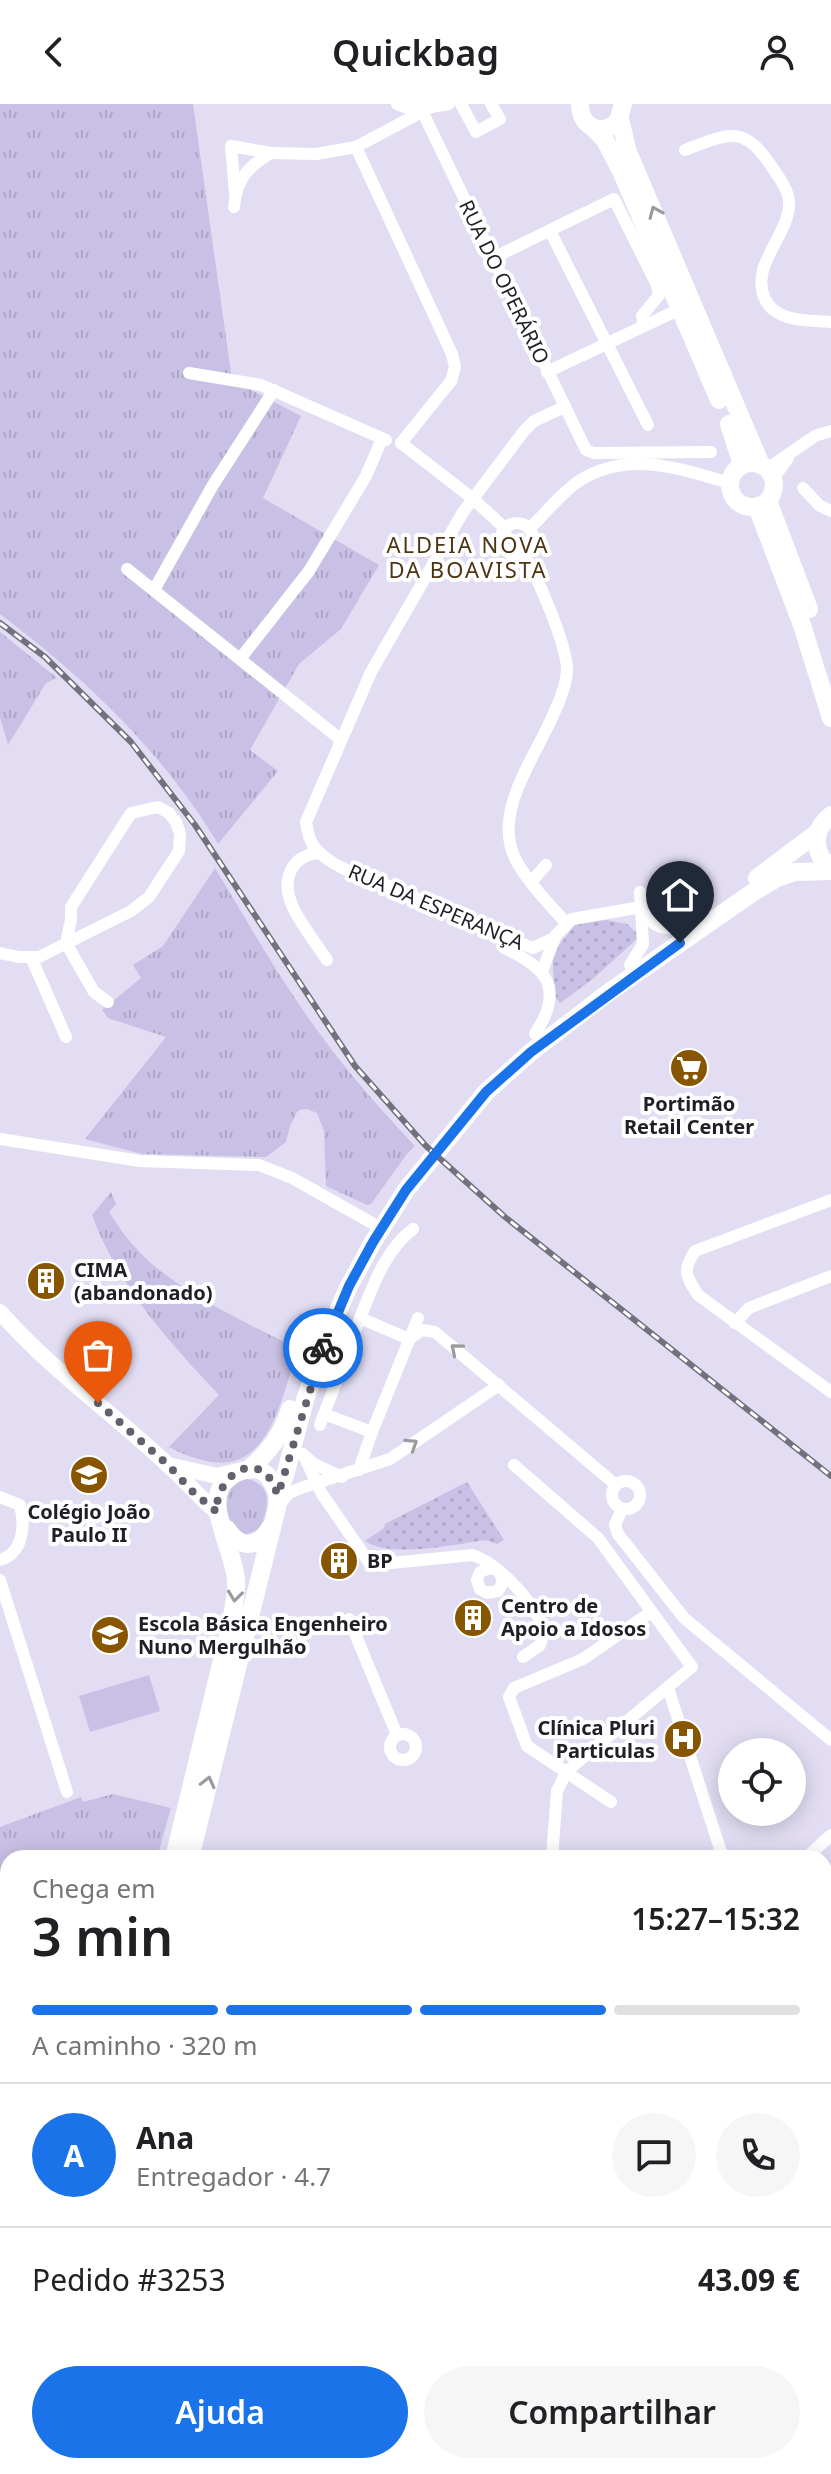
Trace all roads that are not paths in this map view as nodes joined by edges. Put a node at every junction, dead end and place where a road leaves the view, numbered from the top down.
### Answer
1 (397, 104) edge
2 (449, 104) edge
3 (461, 104) edge
4 (491, 104) edge
5 (580, 104) edge
6 (422, 107) edge
7 (623, 109) edge
8 (593, 128) junction
9 (356, 147) junction
10 (685, 150) dead end
11 (271, 153) junction
12 (235, 193) junction
13 (234, 207) dead end
14 (550, 231) junction
15 (493, 258) junction
16 (680, 309) junction
17 (831, 322) edge
18 (644, 326) junction
19 (607, 344) junction
20 (547, 372) junction
21 (189, 373) dead end
22 (274, 390) junction
23 (564, 407) junction
24 (648, 425) dead end
25 (831, 431) edge
26 (382, 439) junction
27 (401, 443) junction
28 (711, 452) dead end
29 (761, 469) junction
30 (729, 483) junction
31 (803, 488) dead end
32 (472, 498) junction
33 (763, 504) junction
34 (831, 511) edge
35 (506, 529) junction
36 (529, 529) junction
37 (524, 554) junction
38 (127, 569) dead end
39 (154, 590) junction
40 (240, 659) junction
41 (831, 676) edge
42 (831, 718) edge
43 (340, 739) junction
44 (827, 817) edge
45 (306, 822) junction
46 (318, 853) junction
47 (293, 865) junction
48 (546, 865) dead end
49 (831, 870) edge
50 (531, 882) junction
51 (640, 892) dead end
52 (641, 907) junction
53 (567, 924) junction
54 (686, 926) junction
55 (554, 938) junction
56 (66, 943) junction
57 (504, 948) dead end
58 (0, 953) edge
59 (31, 957) junction
60 (327, 960) dead end
61 (630, 965) junction
62 (542, 971) junction
63 (108, 1002) dead end
64 (535, 1034) junction
65 (66, 1037) dead end
66 (0, 1139) edge
67 (442, 1140) junction
68 (424, 1160) junction
69 (831, 1200) edge
70 (372, 1223) junction
71 (413, 1229) dead end
72 (831, 1276) edge
73 (0, 1312) edge
74 (360, 1318) junction
75 (418, 1318) dead end
76 (735, 1323) junction
77 (409, 1339) junction
78 (499, 1385) junction
79 (831, 1392) edge
80 (372, 1432) junction
81 (295, 1433) junction
82 (303, 1454) junction
83 (168, 1465) junction
84 (514, 1465) dead end
85 (248, 1470) junction
86 (359, 1470) junction
87 (286, 1472) junction
88 (342, 1477) junction
89 (314, 1478) junction
90 (616, 1485) junction
91 (0, 1497) edge
92 (277, 1501) junction
93 (622, 1509) junction
94 (218, 1516) junction
95 (270, 1528) junction
96 (0, 1560) edge
97 (0, 1580) edge
98 (651, 1612) junction
99 (349, 1619) dead end
100 (523, 1657) dead end
101 (668, 1688) junction
102 (397, 1735) dead end
103 (831, 1740) edge
104 (567, 1771) junction
105 (67, 1792) dead end
106 (611, 1802) dead end
107 (831, 1835) edge
108 (176, 1850) edge
109 (192, 1850) edge
110 (553, 1850) edge
111 (720, 1850) edge
112 (815, 1850) edge

1 - 6 street
2 - 6 street
3 - 4 street
5 - 8 main road
6 - 9 street
6 - 15 street, RUA DO OPERÁRIO
7 - 8 main road
29 -> 7 main road
8 - 16 main road
9 - 11 street
9 - 27 street
10 - 17 street
11 - 12 street
11 - 12 street
12 - 13 street
14 - 15 street
14 - 18 street
14 - 19 street
15 - 20 street, RUA DO OPERÁRIO
16 - 18 street
16 - 29 main road
18 - 19 street
19 - 20 street
19 - 24 street
20 - 23 street, RUA DO OPERÁRIO
21 - 22 street
22 - 26 street
22 - 39 street
23 - 28 street, RUA DO OPERÁRIO
23 - 32 street
25 - 29 street
26 - 27 street
26 - 40 street
27 - 32 street
29 - 30 main road
29 - 33 main road
30 - 33 main road
30 - 36 street
31 - 34 street
32 - 35 street
32 - 43 street
33 - 41 main road
33 - 42 main road
35 - 36 street
35 - 37 street
36 - 37 street
37 - 50 street
38 - 39 street
39 - 40 street
40 - 43 street
43 - 45 street
44 - 49 main road
44 - 54 main road
45 - 46 street
45 - 47 street
46 - 47 street
46 - 55 street, RUA DA ESPERANÇA
47 - 60 street
48 - 50 street
49 - 67 main road
50 - 53 street
51 - 52 street
52 - 53 street
52 - 54 street
52 - 61 street
53 - 55 street
54 - 61 main road
55 - 62 street
56 - 56 street
56 - 59 street
56 - 63 street
57 - 62 street
58 - 59 street
59 - 65 street
61 - 64 main road
62 - 64 street
64 - 67 main road
66 - 70 street
67 - 68 main road
68 - 70 main road
68 - 81 main road
69 - 76 street
70 - 85 main road
71 - 74 street
72 - 76 street
73 - 83 street
74 - 77 street
74 - 80 street
75 - 77 street
76 - 79 street
78 -> 77 street
77 - 80 street
86 -> 78 street
78 - 90 street
80 - 86 street
81 - 82 street
81 - 87 main road
82 - 88 street
82 - 89 street
83 - 85 street
83 - 94 street
84 - 98 street
85 - 87 street
85 - 92 main road
85 - 94 main road
86 - 88 street
87 - 89 street
87 - 92 main road
88 - 89 street
89 - 92 street
89 - 100 street
90 - 93 street
90 - 93 street
91 - 96 street
92 - 95 main road
93 - 103 street
94 - 95 main road
94 -> 108 main road
109 -> 95 main road
97 - 105 street
98 - 101 street
98 - 104 street
99 - 102 street
101 - 104 street
101 - 111 street
104 - 106 street
104 - 110 street
107 - 112 street

